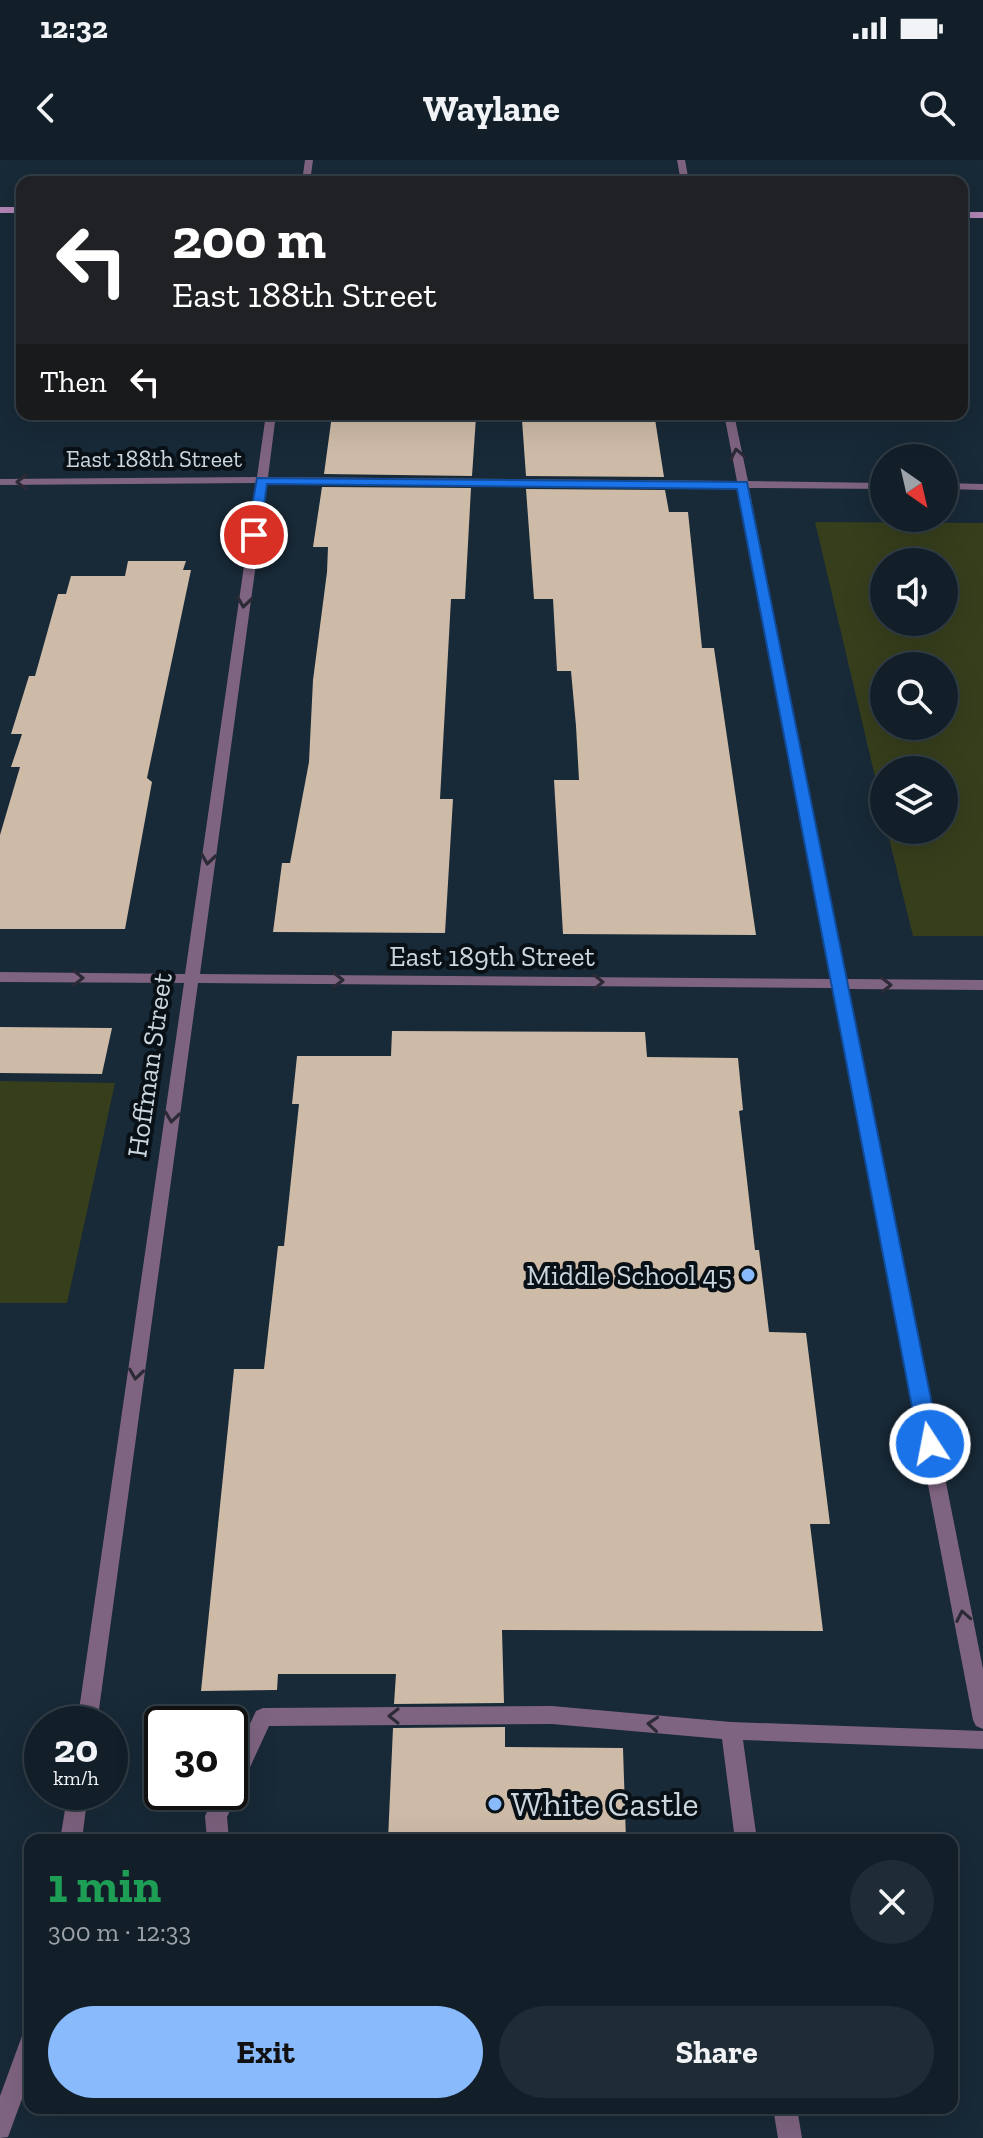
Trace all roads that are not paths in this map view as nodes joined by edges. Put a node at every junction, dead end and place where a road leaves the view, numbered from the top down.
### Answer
1 (270, 420) edge
2 (730, 420) edge
3 (262, 480) junction
4 (0, 482) edge
5 (743, 485) junction
6 (870, 486) edge
7 (958, 486) edge
8 (983, 487) edge
9 (0, 977) edge
10 (191, 979) junction
11 (840, 984) junction
12 (983, 985) edge
13 (90, 1706) edge
14 (983, 1720) edge
15 (731, 1731) junction
16 (983, 1740) edge
17 (248, 1749) edge
18 (75, 1810) edge
19 (219, 1810) edge
20 (72, 1834) edge
21 (218, 1834) edge
22 (745, 1834) edge
23 (24, 2061) edge
24 (786, 2114) edge
25 (0, 2129) edge
26 (790, 2138) edge

1 - 3 street, Hoffman Street
5 -> 2 street
3 -> 4 street, East 188th Street
3 - 5 street, East 188th Street
3 -> 10 street, Hoffman Street
5 - 6 street, East 188th Street
5 - 11 street
7 - 8 street
9 -> 10 street, East 189th Street
10 -> 11 street, East 189th Street
10 -> 13 street, Hoffman Street
11 -> 12 street, East 189th Street
14 -> 11 street
15 - 16 street
15 -> 17 street
15 - 22 street
18 - 20 street
19 - 21 street
23 - 25 street
24 - 26 street

